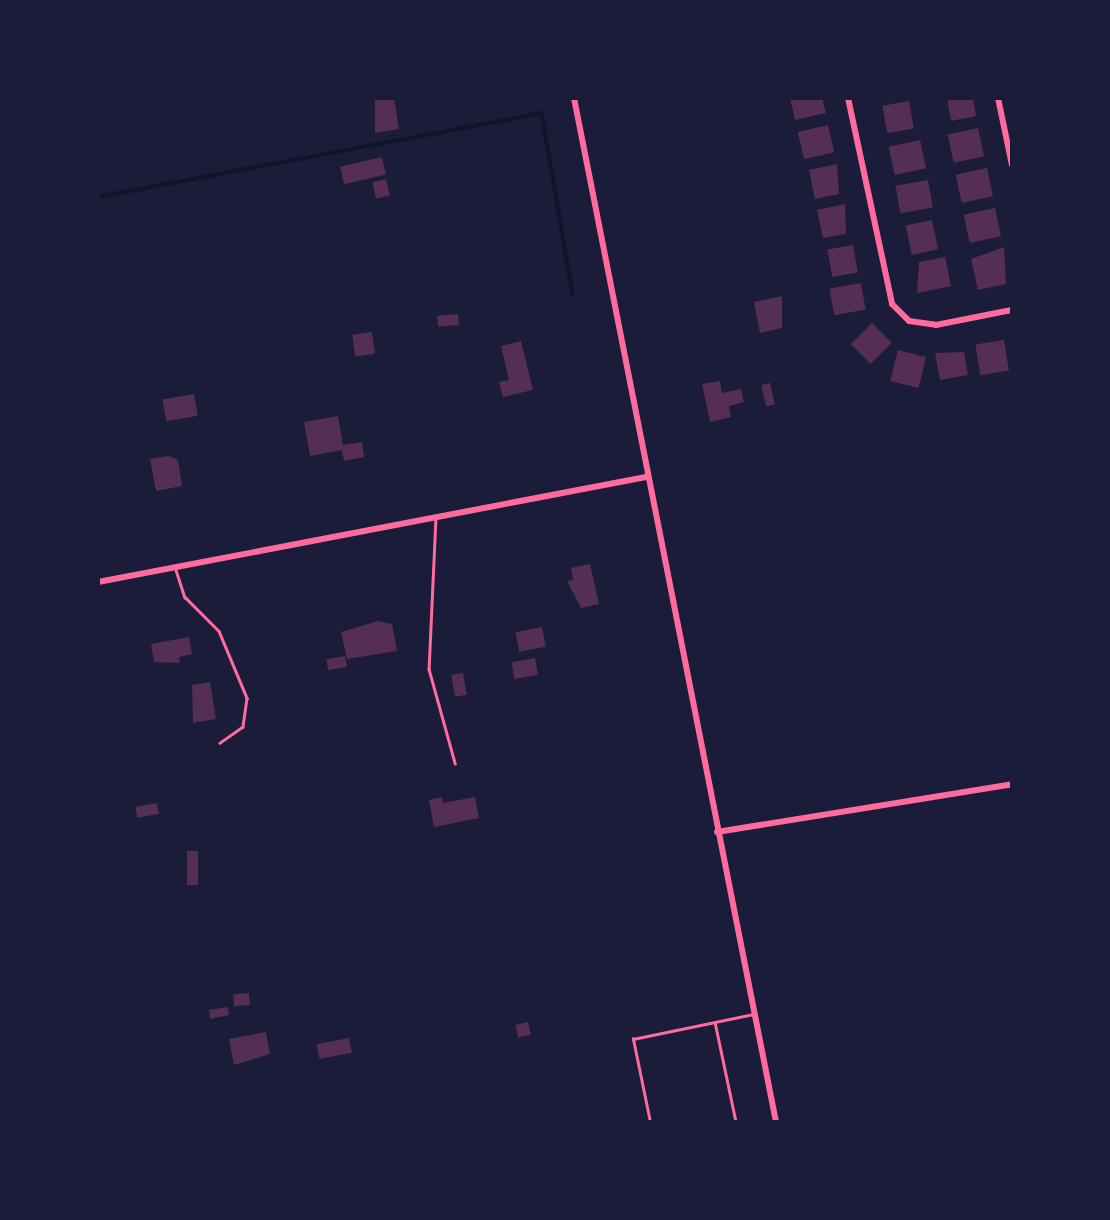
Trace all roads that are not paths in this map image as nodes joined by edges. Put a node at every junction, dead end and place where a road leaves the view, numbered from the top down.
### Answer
1 (573, 98) edge
2 (848, 98) edge
3 (998, 98) edge
4 (1012, 165) edge
5 (1012, 310) edge
6 (646, 477) junction
7 (436, 517) junction
8 (175, 567) junction
9 (98, 582) edge
10 (220, 743) dead end
11 (455, 763) dead end
12 (1012, 784) edge
13 (717, 832) junction
14 (754, 1014) junction
15 (715, 1023) junction
16 (650, 1122) edge
17 (736, 1122) edge
18 (776, 1122) edge

1 - 6 street
2 - 5 street
3 - 4 street
6 - 7 street
6 - 13 street
7 - 8 street
7 - 11 lane
8 - 9 street
8 - 10 lane
12 - 13 street
13 - 14 street
14 - 15 lane
14 - 18 street
15 - 16 lane
15 - 17 lane

